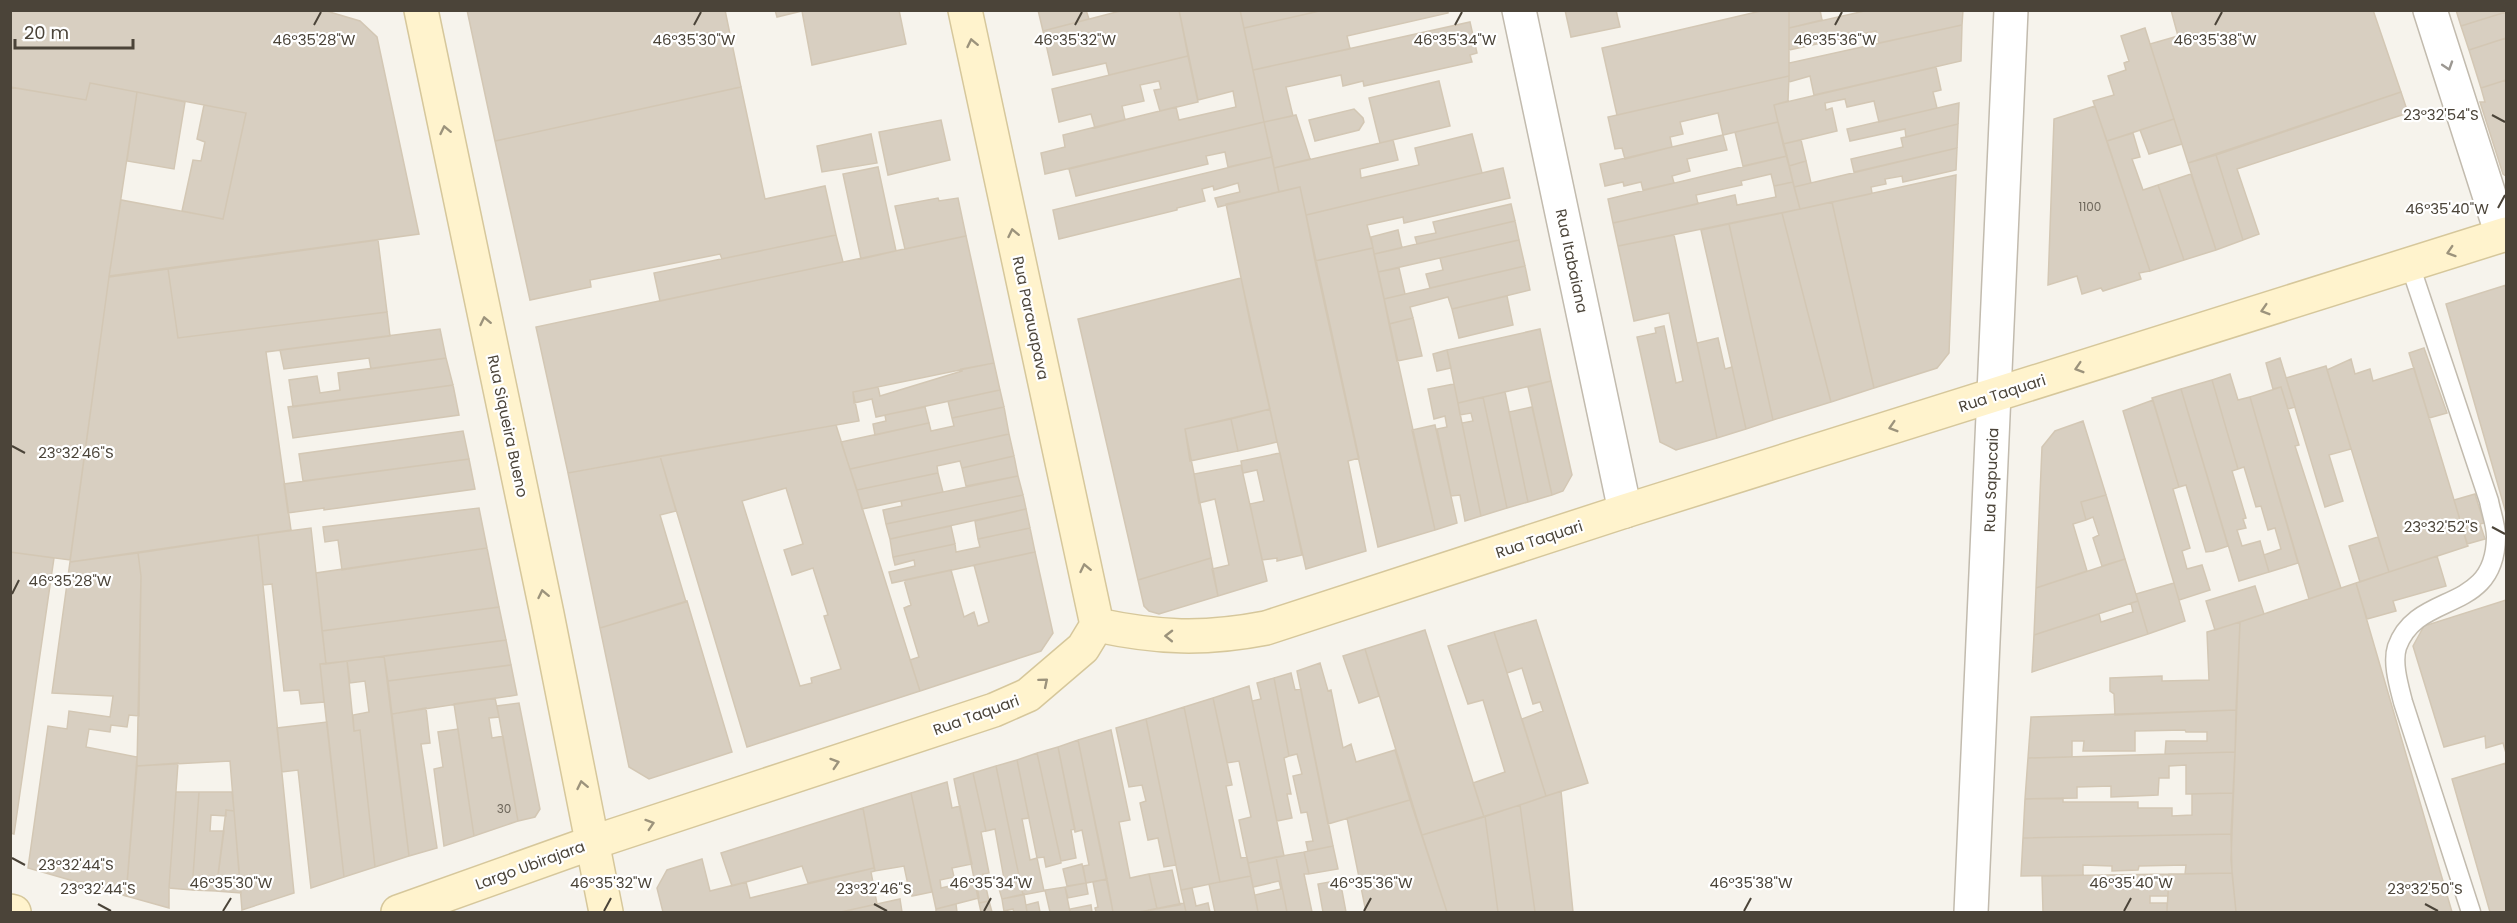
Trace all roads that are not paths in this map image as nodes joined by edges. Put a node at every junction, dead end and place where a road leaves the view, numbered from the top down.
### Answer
1 (421, 10) edge
2 (966, 10) edge
3 (1519, 10) edge
4 (2010, 10) edge
5 (2430, 10) edge
6 (2504, 235) edge
7 (2410, 265) junction
8 (1995, 395) junction
9 (1625, 511) junction
10 (1097, 625) junction
11 (594, 842) junction
12 (398, 912) edge
13 (606, 912) edge
14 (1971, 912) edge
15 (2471, 912) edge

11 -> 1 main road, Rua Siqueira Bueno
10 -> 2 main road, Rua Parauapava
3 - 9 street, Rua Itabaiana
4 - 8 street, Rua Sapucaia
5 -> 6 street
6 -> 7 main road, Rua Taquari
7 -> 8 main road, Rua Taquari
7 - 15 lane
8 -> 9 main road, Rua Taquari
8 - 14 street, Rua Sapucaia
9 -> 10 main road, Rua Taquari
11 -> 10 main road, Rua Taquari
11 - 12 main road, Largo Ubirajara
11 - 13 main road, Largo Ubirajara

